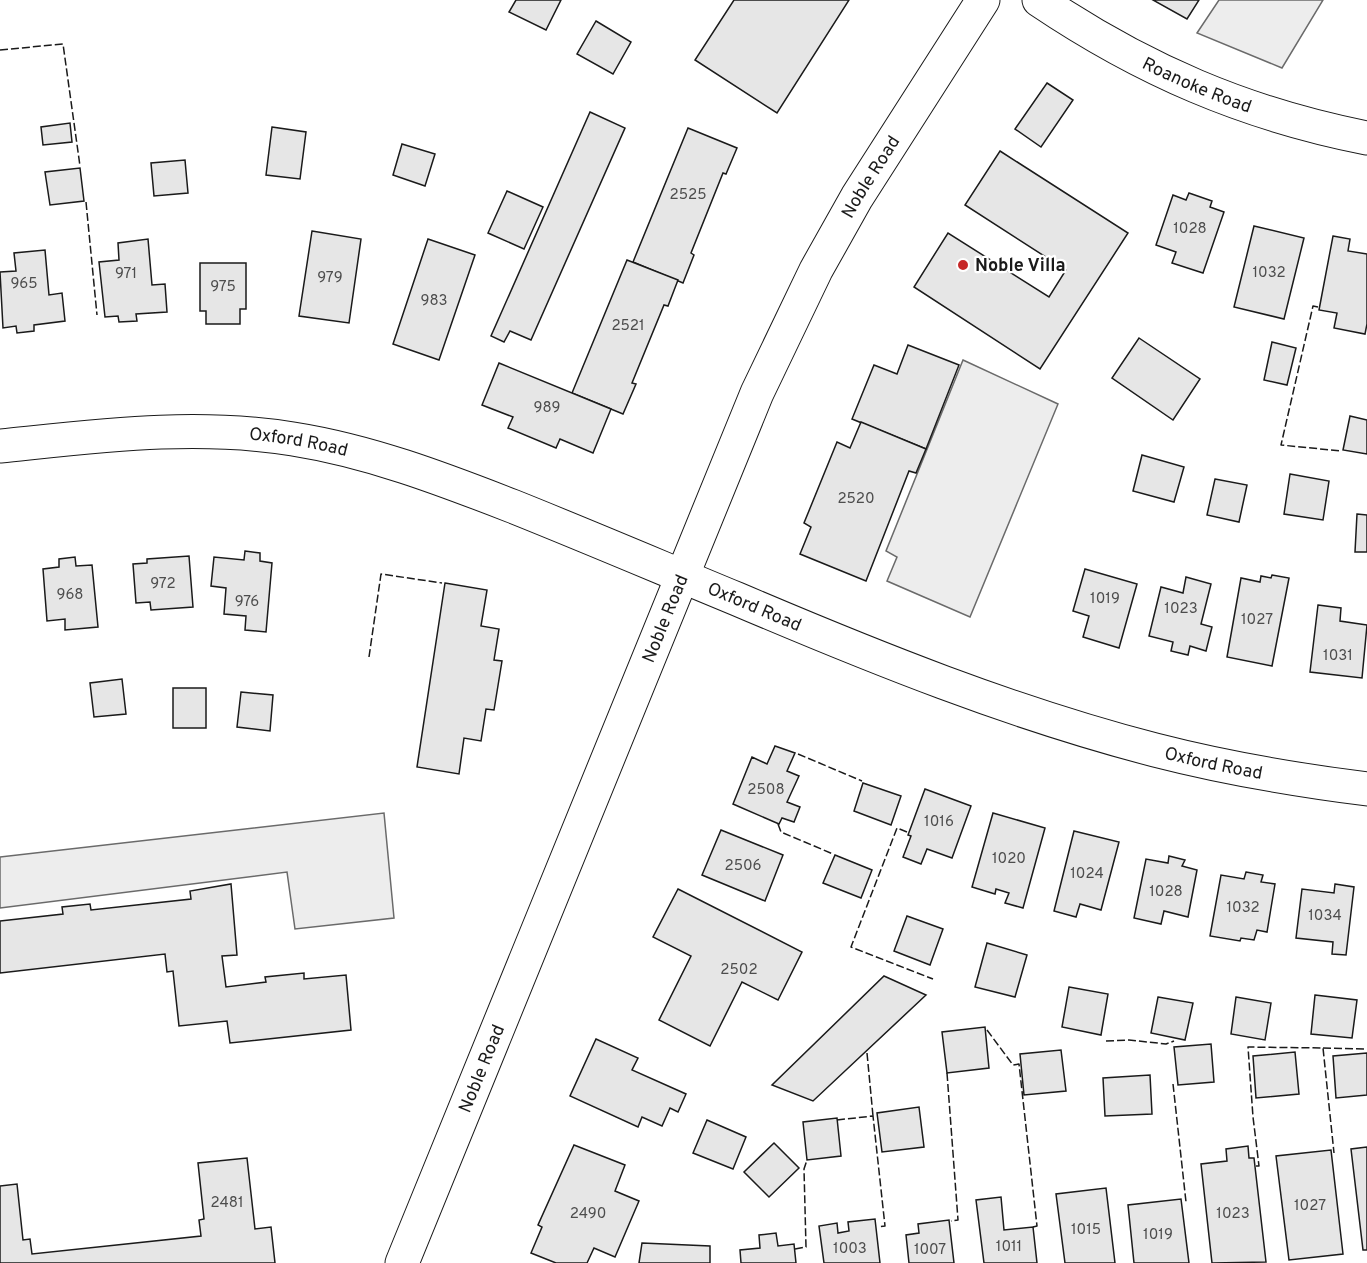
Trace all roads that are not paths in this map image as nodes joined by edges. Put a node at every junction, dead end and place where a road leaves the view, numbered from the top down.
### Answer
1 (983, 0) edge
2 (1039, 0) edge
3 (1367, 138) edge
4 (0, 446) edge
5 (682, 576) junction
6 (1367, 789) edge
7 (402, 1263) edge

1 - 5 street, Noble Road
2 - 3 street, Roanoke Road
4 - 5 street, Oxford Road
5 - 6 street, Oxford Road
5 - 7 street, Noble Road

